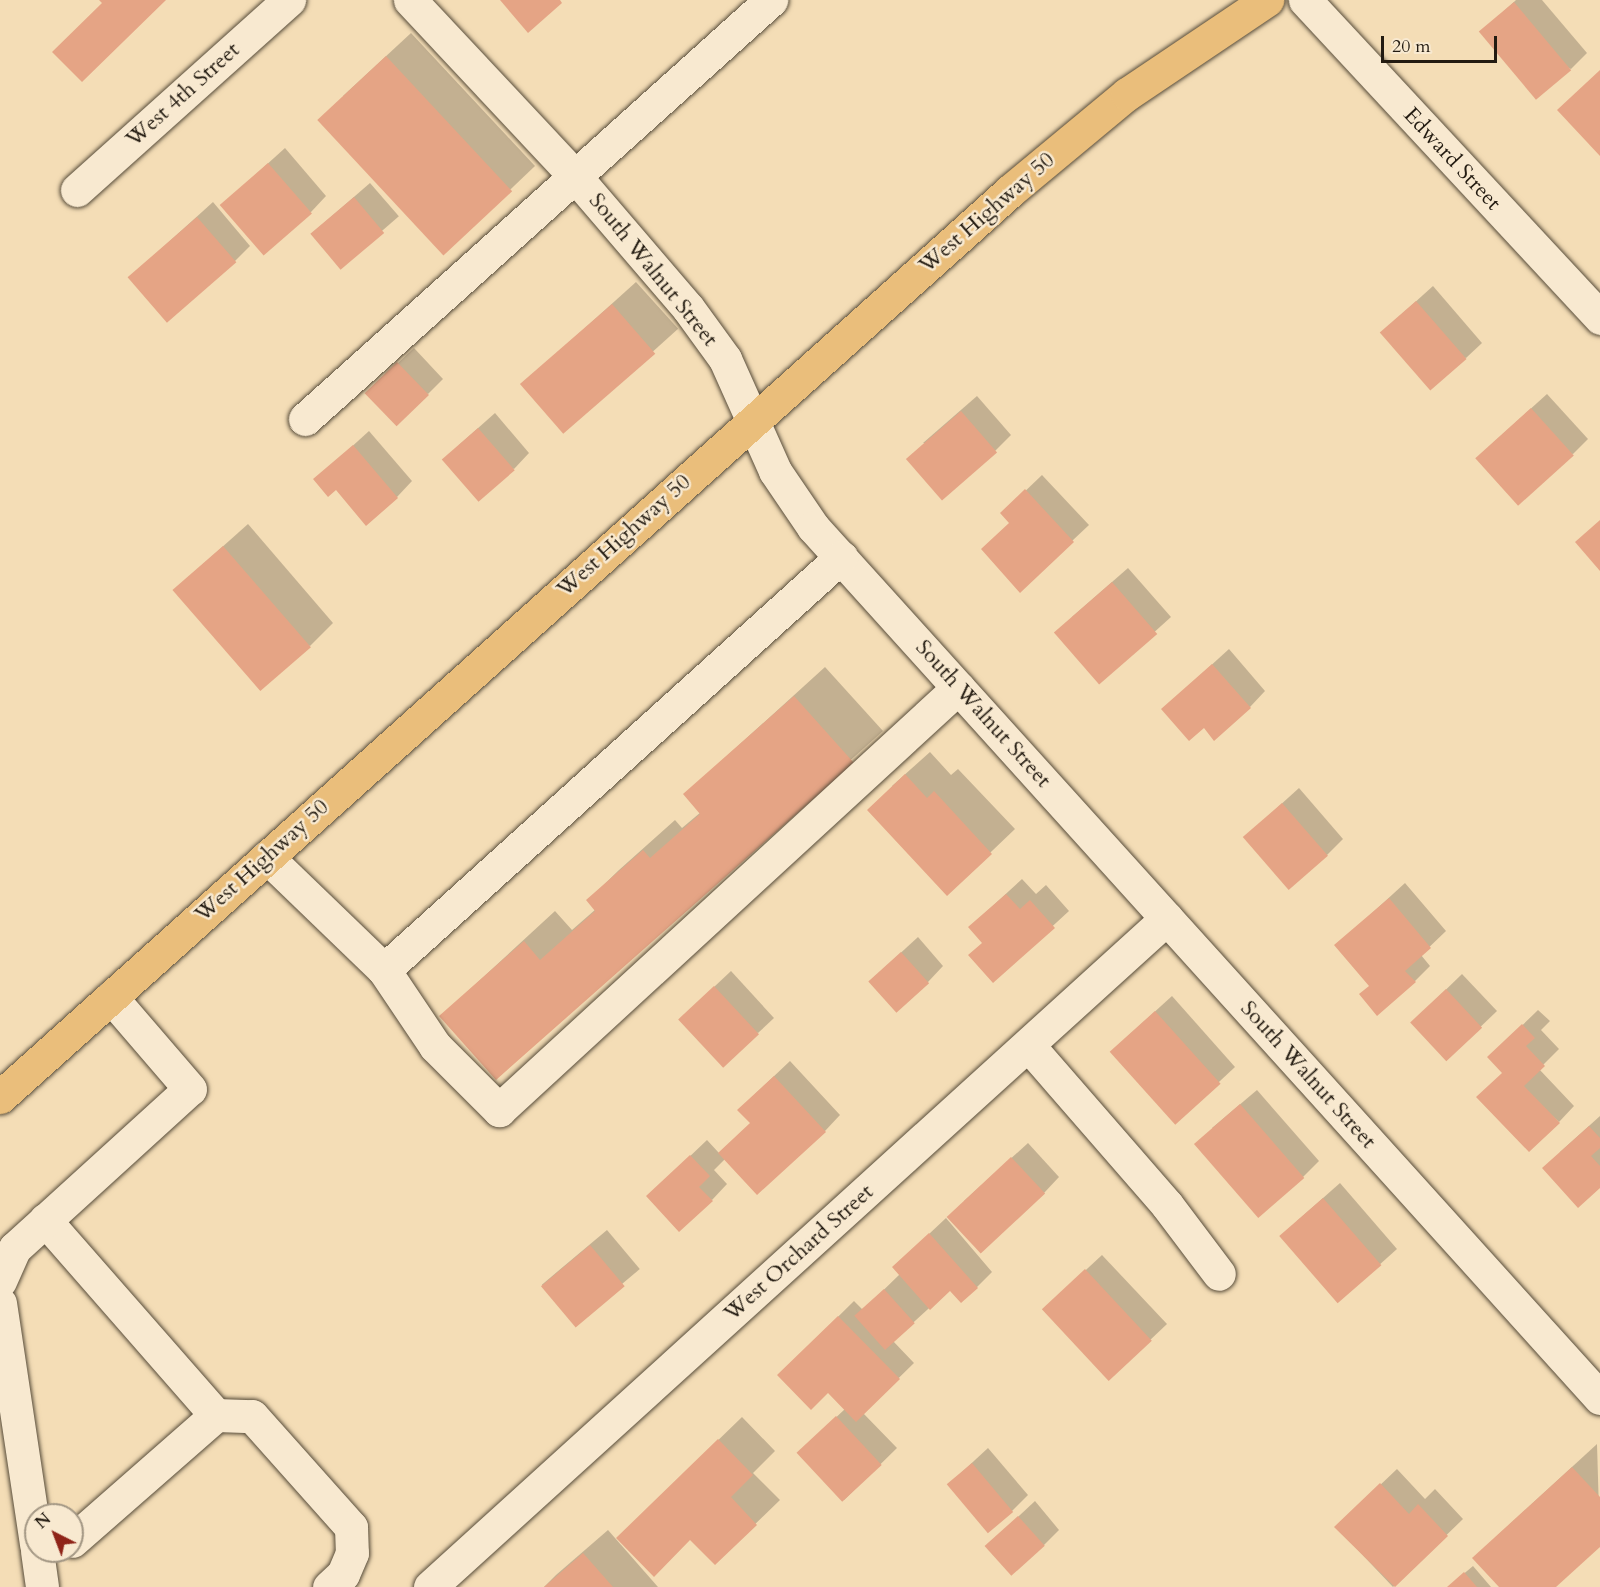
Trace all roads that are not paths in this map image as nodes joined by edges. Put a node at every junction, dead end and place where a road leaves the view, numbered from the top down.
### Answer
1 (289, 0) edge
2 (410, 0) edge
3 (771, 0) edge
4 (1305, 0) edge
5 (1261, 2) edge
6 (574, 175) junction
7 (77, 190) dead end
8 (1600, 318) edge
9 (305, 419) dead end
10 (752, 421) junction
11 (841, 557) junction
12 (958, 688) junction
13 (267, 857) junction
14 (1167, 918) junction
15 (384, 970) junction
16 (111, 997) junction
17 (1028, 1045) junction
18 (0, 1097) edge
19 (45, 1220) junction
20 (1219, 1274) dead end
21 (0, 1281) edge
22 (0, 1303) edge
23 (1600, 1398) edge
24 (216, 1415) junction
25 (32, 1503) edge
26 (84, 1530) edge
27 (329, 1587) edge
28 (430, 1587) edge

1 - 7 street, West 4th Street
2 - 6 street, South Walnut Street
3 - 6 street
4 - 8 street, Edward Street
5 - 10 main road, West Highway 50
6 - 9 street
6 - 10 street, South Walnut Street
10 - 11 street, South Walnut Street
10 - 13 main road, West Highway 50
11 - 12 street, South Walnut Street
11 - 15 street
12 - 14 street, South Walnut Street
12 - 15 street
13 - 15 street
13 - 16 main road, West Highway 50
14 - 17 street, West Orchard Street
14 - 23 street, South Walnut Street
16 - 18 main road, West Highway 50
16 - 19 street
17 - 20 street
17 - 28 street, West Orchard Street
19 - 21 street
19 - 24 street
22 - 25 street
24 - 26 street
24 - 27 street

